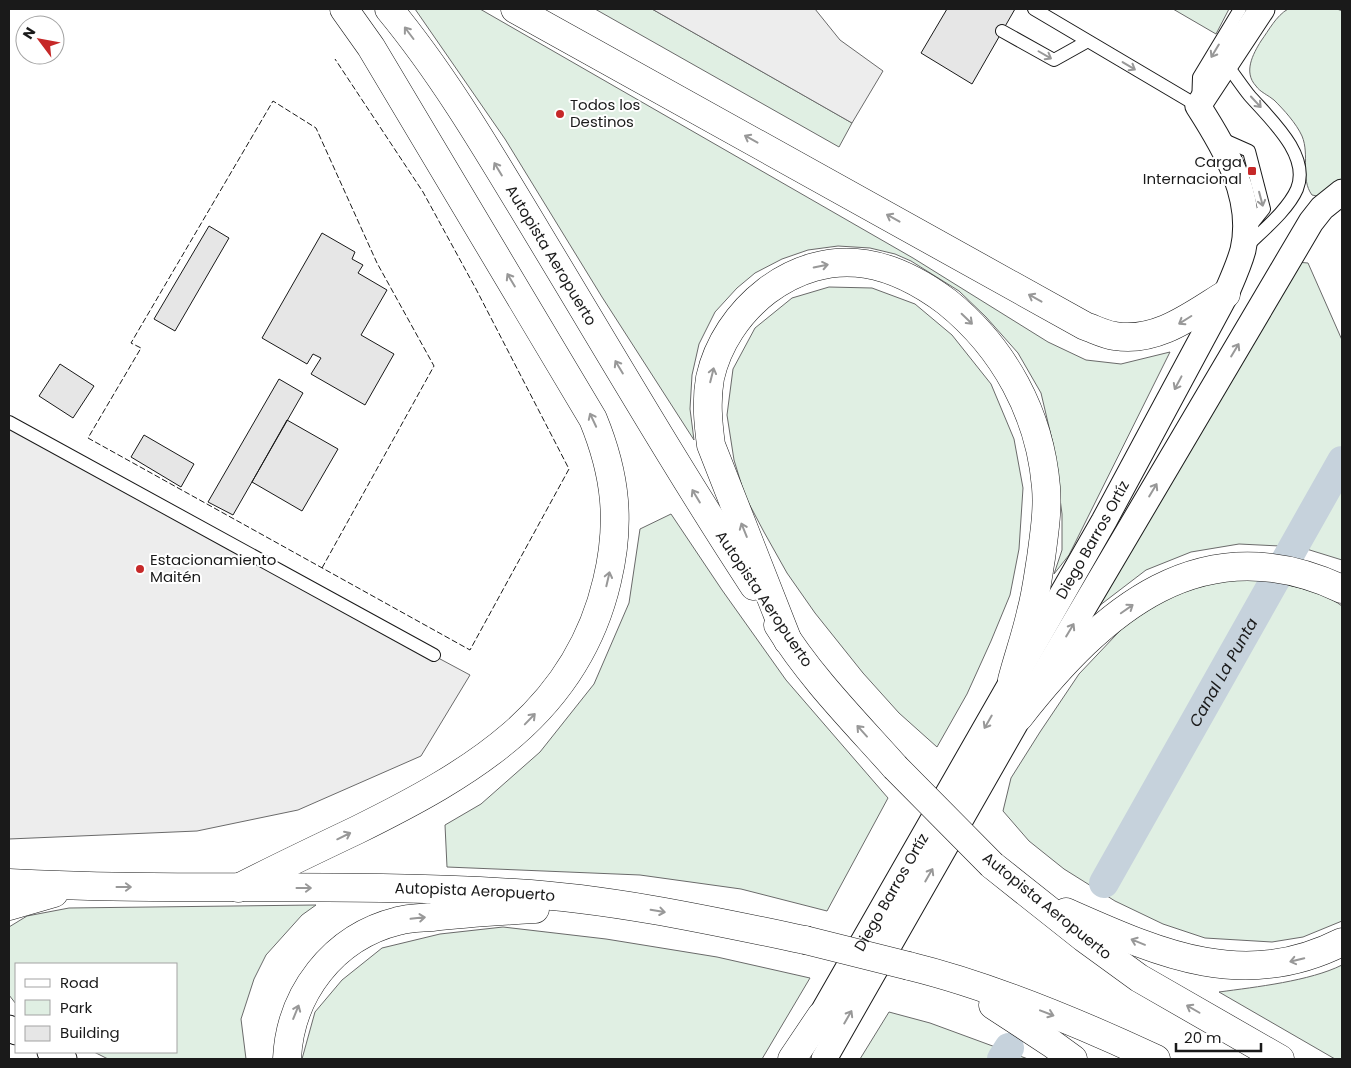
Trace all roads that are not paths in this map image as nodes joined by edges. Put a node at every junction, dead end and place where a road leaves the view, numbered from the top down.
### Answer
1 (344, 9) edge
2 (389, 9) edge
3 (515, 9) edge
4 (1034, 9) edge
5 (1240, 9) edge
6 (1262, 9) edge
7 (1002, 31) dead end
8 (1088, 41) junction
9 (1226, 64) junction
10 (1198, 106) junction
11 (1342, 192) edge
12 (1244, 241) junction
13 (1226, 294) junction
14 (9, 422) edge
15 (1342, 589) edge
16 (788, 641) junction
17 (434, 655) dead end
18 (1012, 680) junction
19 (1018, 717) junction
20 (9, 883) edge
21 (75, 887) junction
22 (238, 888) junction
23 (1030, 896) junction
24 (610, 904) junction
25 (9, 906) edge
26 (1342, 942) edge
27 (935, 972) junction
28 (821, 1016) junction
29 (52, 1053) edge
30 (64, 1059) edge
31 (286, 1059) edge
32 (792, 1059) edge
33 (796, 1059) edge
34 (824, 1059) edge
35 (1073, 1059) edge
36 (1156, 1059) edge
37 (1280, 1059) edge

22 -> 1 highway
16 -> 2 highway, Autopista Aeropuerto
13 -> 3 highway
4 - 8 lane
5 -> 10 lane
6 - 9 street
7 -> 8 lane
8 -> 10 lane
9 - 10 street
9 -> 12 lane
10 -> 12 street, Diego Barros Ortíz
19 -> 11 street, Diego Barros Ortíz
12 - 13 street, Diego Barros Ortíz
13 -> 18 street, Diego Barros Ortíz
14 - 17 lane
19 -> 15 highway
16 -> 18 highway
23 -> 16 highway, Autopista Aeropuerto, bridge
18 -> 28 street, Diego Barros Ortíz
34 -> 19 street, Diego Barros Ortíz
20 - 21 highway, Autopista Aeropuerto
21 -> 22 highway, Autopista Aeropuerto
21 - 25 highway
22 -> 24 highway, Autopista Aeropuerto
26 -> 23 highway
37 -> 23 highway, Autopista Aeropuerto
24 -> 27 highway, Autopista Aeropuerto, bridge
31 -> 24 highway
27 - 35 highway
27 -> 36 highway, Autopista Aeropuerto
28 - 32 highway
28 - 33 street, Diego Barros Ortíz
29 - 30 street

